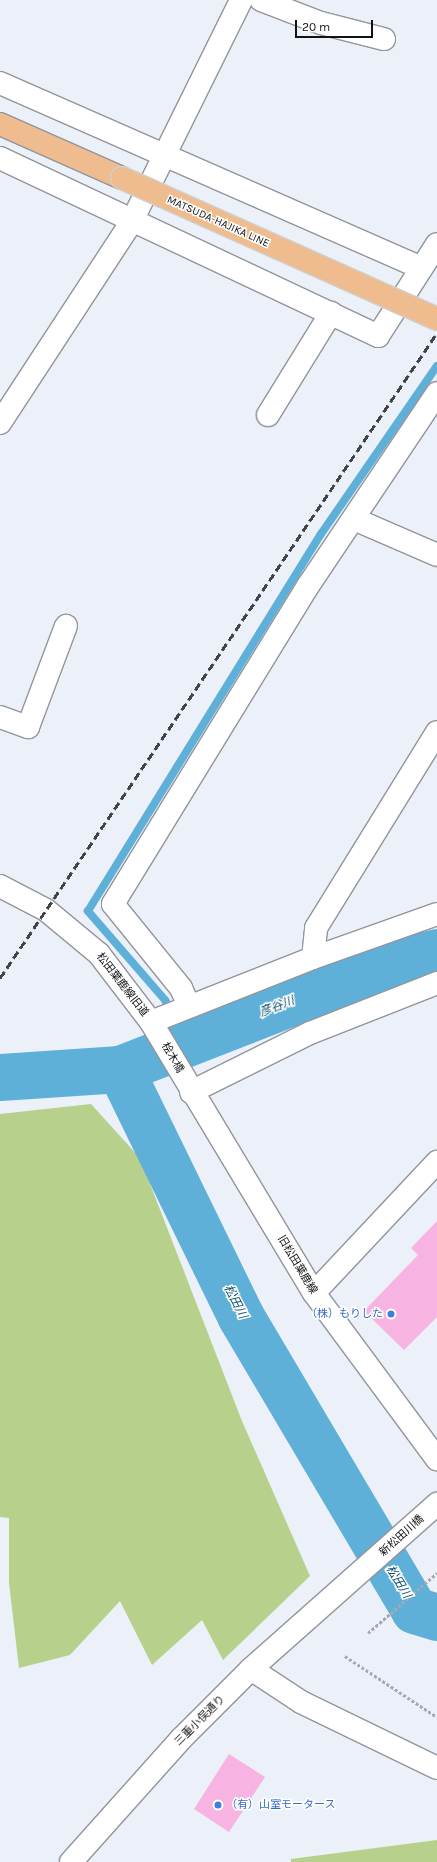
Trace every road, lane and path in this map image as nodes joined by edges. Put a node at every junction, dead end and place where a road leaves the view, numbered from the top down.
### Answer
1 (241, 0) edge
2 (261, 0) edge
3 (384, 39) dead end
4 (0, 83) edge
5 (0, 124) edge
6 (0, 158) edge
7 (165, 158) junction
8 (132, 221) junction
9 (437, 244) edge
10 (421, 268) junction
11 (331, 312) junction
12 (437, 319) edge
13 (437, 393) edge
14 (268, 415) dead end
15 (0, 423) edge
16 (354, 519) junction
17 (437, 555) edge
18 (66, 626) dead end
19 (0, 718) edge
20 (437, 732) edge
21 (0, 886) edge
22 (437, 914) edge
23 (313, 958) junction
24 (437, 983) edge
25 (169, 1018) junction
26 (188, 1086) junction
27 (437, 1162) edge
28 (314, 1293) junction
29 (437, 1459) edge
30 (432, 1508) edge
31 (437, 1573) edge
32 (340, 1591) joint
33 (368, 1633) dead end
34 (345, 1656) dead end
35 (251, 1669) junction
36 (437, 1717) edge
37 (437, 1768) edge
38 (71, 1862) edge

1 - 7 street
2 - 3 street
4 - 7 street
5 - 12 main road, MATSUDA-HAJIKA LINE, bridge
6 - 8 street
7 - 8 street
7 - 10 street
8 - 11 street
8 - 15 street
9 - 10 street
10 - 11 street
11 - 14 street
13 - 16 street
16 - 17 street
16 - 25 street
18 - 19 street
20 - 23 street
21 - 25 street, 松田葉鹿線旧道
22 - 23 street
23 - 25 street
24 - 26 street
25 - 26 street, 桧木橋
26 - 28 street, 旧松田葉鹿線
27 - 28 street
28 - 29 street, 旧松田葉鹿線
30 - 32 street, 新松田川橋
31 - 33 path
32 - 35 street, 三重小俣通り
34 - 36 path
35 - 37 street
35 - 38 street, 三重小俣通り

